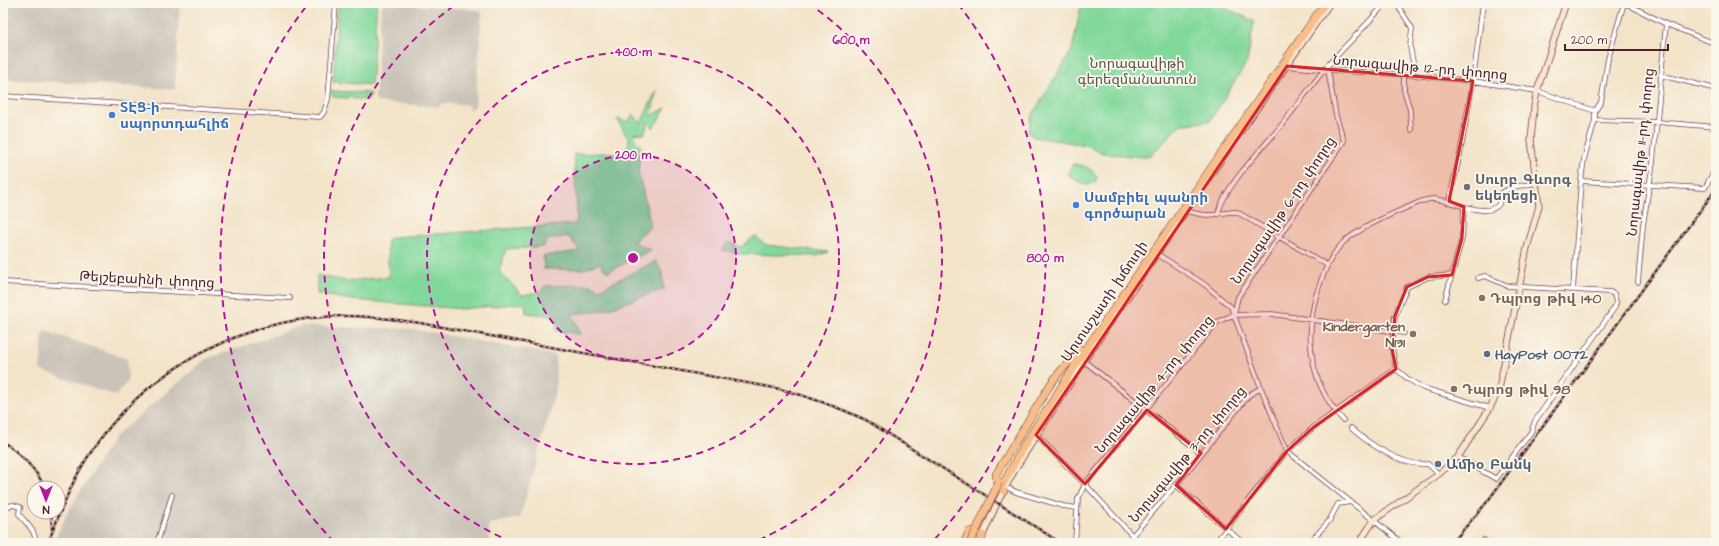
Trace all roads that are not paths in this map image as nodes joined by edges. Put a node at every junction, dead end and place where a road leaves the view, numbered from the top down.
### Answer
1 (336, 3) edge
2 (1319, 3) edge
3 (1325, 3) edge
4 (1330, 3) edge
5 (1385, 3) edge
6 (1396, 3) edge
7 (1484, 3) edge
8 (1566, 3) edge
9 (1624, 3) edge
10 (1666, 24) junction
11 (1716, 44) edge
12 (1287, 66) junction
13 (1326, 70) junction
14 (1404, 75) junction
15 (1413, 75) junction
16 (1660, 75) junction
17 (1473, 81) junction
18 (1716, 89) edge
19 (1537, 91) junction
20 (3, 96) edge
21 (1595, 111) junction
22 (1595, 120) junction
23 (1657, 122) junction
24 (1716, 127) edge
25 (1411, 130) dead end
26 (1713, 173) dead end
27 (1581, 181) junction
28 (1536, 183) junction
29 (1650, 184) junction
30 (1449, 201) junction
31 (1464, 207) junction
32 (1186, 211) junction
33 (1218, 214) junction
34 (1278, 237) junction
35 (1157, 254) junction
36 (1327, 265) junction
37 (1452, 274) junction
38 (1478, 278) dead end
39 (3, 282) edge
40 (1638, 282) dead end
41 (1519, 286) junction
42 (1573, 289) junction
43 (290, 298) dead end
44 (1444, 300) dead end
45 (1234, 315) junction
46 (1310, 318) junction
47 (1393, 330) junction
48 (1404, 333) dead end
49 (1084, 361) junction
50 (1396, 369) junction
51 (1261, 388) junction
52 (1490, 408) junction
53 (1147, 410) junction
54 (1336, 412) junction
55 (1343, 420) dead end
56 (1351, 428) dead end
57 (1036, 435) junction
58 (1287, 451) junction
59 (1201, 453) junction
60 (1458, 457) junction
61 (1439, 474) junction
62 (1085, 484) junction
63 (1176, 485) junction
64 (1004, 486) junction
65 (172, 495) dead end
66 (1350, 502) junction
67 (3, 507) edge
68 (1077, 508) junction
69 (1374, 520) junction
70 (1226, 529) junction
71 (982, 535) junction
72 (1132, 536) junction
73 (35, 543) edge
74 (157, 543) edge
75 (964, 543) edge
76 (970, 543) edge
77 (975, 543) edge
78 (980, 543) edge
79 (1075, 543) edge
80 (1139, 543) edge
81 (1215, 543) edge
82 (1243, 543) edge
83 (1309, 543) edge
84 (1359, 543) edge
85 (1402, 543) edge

1 - 20 street
2 - 64 highway, Արտաշատի խճուղի
3 - 64 highway, Արտաշատի խճուղի
4 - 12 street, Արտաշատի խճուղի
5 - 13 street
6 - 15 street
7 - 17 street
8 - 19 street
9 - 10 street
9 - 21 street
10 - 11 street
10 - 16 street, Նորագավիթ 11-րդ փողոց
12 - 13 street, Նորագավիթ 12-րդ փողոց
12 - 32 street, Արտաշատի խճուղի
13 - 14 street, Նորագավիթ 12-րդ փողոց
13 - 33 street
13 - 34 street, Նորագավիթ 6-րդ փողոց
14 - 15 street, Նորագավիթ 12-րդ փողոց
14 - 25 street
15 - 17 street, Նորագավիթ 12-րդ փողոց
16 - 18 street
16 - 23 street, Նորագավիթ 11-րդ փողոց
17 - 19 street, Նորագավիթ 12-րդ փողոց
17 - 30 street
19 - 21 street, Նորագավիթ 12-րդ փողոց
19 - 28 street
21 - 22 street
22 - 23 street
22 - 27 street
23 - 24 street
23 - 29 street, Նորագավիթ 11-րդ փողոց
26 - 29 street
27 - 29 street
27 - 42 street
28 - 31 street
28 - 41 street
29 - 40 street, Նորագավիթ 11-րդ փողոց
30 - 31 street
30 - 36 street
31 - 37 street
32 - 33 street
32 - 35 street, Արտաշատի խճուղի
33 - 34 street
34 - 36 street
34 - 45 street, Նորագավիթ 6-րդ փողոց
35 - 45 street, Նորագավիթ 6-րդ փողոց
35 - 49 street, Արտաշատի խճուղի
36 - 46 street
37 - 44 street
37 - 47 street
38 - 41 street
39 - 43 street, Թեյշեբաինի փողոց
41 - 42 street
41 - 52 street
42 - 60 street
45 - 46 street, Նորագավիթ 4-րդ փողոց
45 - 51 street, Նորագավիթ 6-րդ փողոց
45 - 53 street, Նորագավիթ 4-րդ փողոց
46 - 47 street, Նորագավիթ 4-րդ փողոց
46 - 54 street
47 - 48 street, Նորագավիթ 4-րդ փողոց
47 - 50 street
49 - 53 street
49 - 57 street, Արտաշատի խճուղի
50 - 52 street
50 - 54 street
51 - 58 street, Նորագավիթ 6-րդ փողոց
51 - 59 street, Նորագավիթ 3-րդ փողոց
52 - 60 street
53 - 59 street
53 - 62 street, Նորագավիթ 4-րդ փողոց
54 - 55 street
54 - 58 street
56 - 61 street
57 - 62 street
57 - 64 street, Արտաշատի խճուղի
58 - 66 street, Նորագավիթ 6-րդ փողոց
58 - 70 street
59 - 63 street, Նորագավիթ 3-րդ փողոց
60 - 61 street
61 - 69 street
62 - 68 street, Նորագավիթ 4-րդ փողոց
62 - 72 street
63 - 70 street
63 - 72 street, Նորագավիթ 3-րդ փողոց
64 - 68 street
64 - 71 street
64 - 76 highway, Արտաշատի խճուղի, bridge
64 - 77 highway, Արտաշատի խճուղի
65 - 74 street
66 - 69 street, Նորագավիթ 6-րդ փողոց
66 - 83 street
67 - 73 street
68 - 79 street, Նորագավիթ 4-րդ փողոց
69 - 84 street
69 - 85 street, Նորագավիթ 6-րդ փողոց
70 - 81 street
70 - 82 street
71 - 75 highway
71 - 78 highway
72 - 80 street

